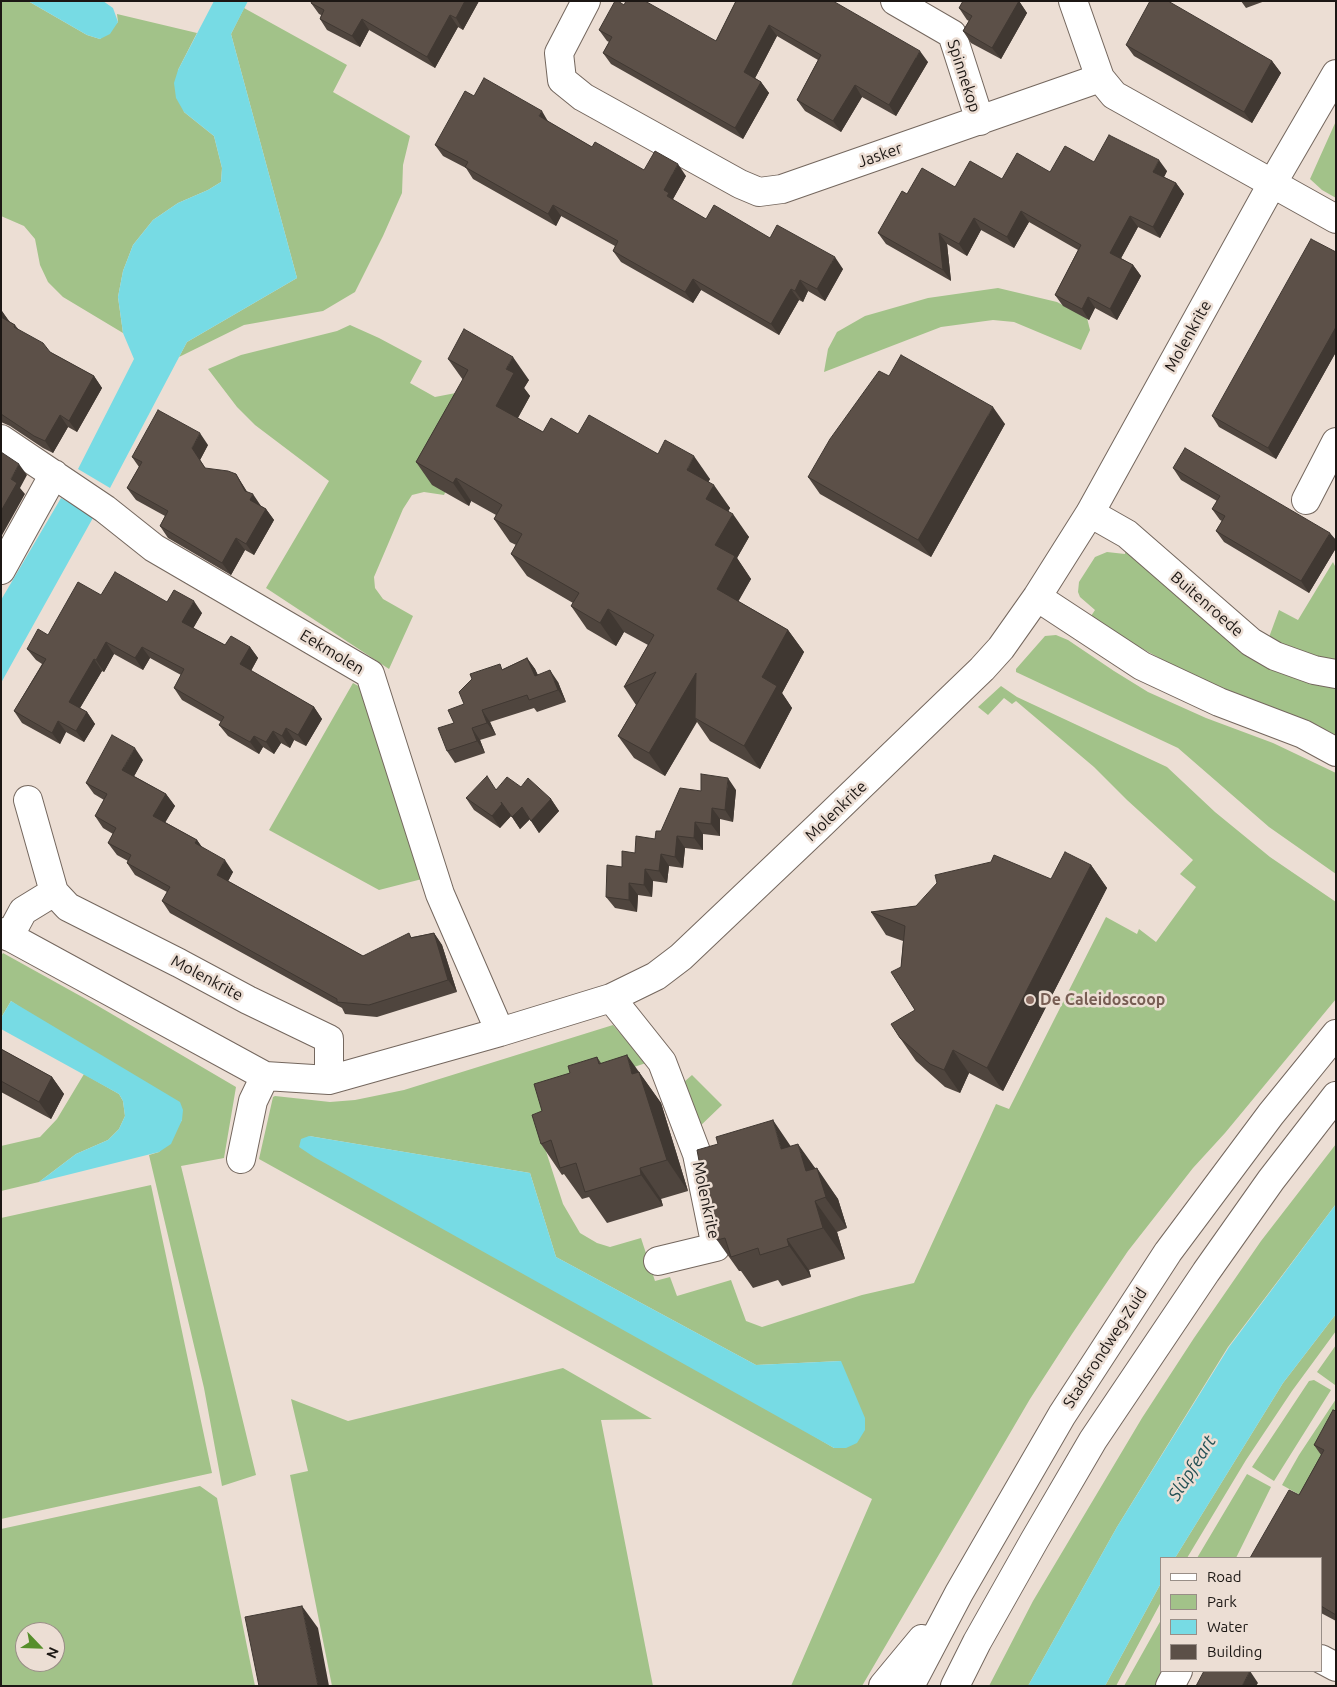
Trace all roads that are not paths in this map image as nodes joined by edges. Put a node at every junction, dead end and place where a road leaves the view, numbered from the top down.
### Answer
1 (896, 1) edge
2 (1073, 1) edge
3 (583, 2) edge
4 (1336, 74) edge
5 (1100, 78) junction
6 (980, 121) junction
7 (1272, 184) junction
8 (1336, 219) edge
9 (1, 439) edge
10 (1336, 442) edge
11 (54, 474) junction
12 (1306, 500) dead end
13 (1090, 513) junction
14 (1, 570) edge
15 (1037, 596) junction
16 (1336, 674) edge
17 (1336, 752) edge
18 (28, 800) dead end
19 (54, 892) junction
20 (5, 934) edge
21 (611, 998) junction
22 (500, 1032) junction
23 (1336, 1034) edge
24 (265, 1076) junction
25 (329, 1080) junction
26 (1336, 1096) edge
27 (241, 1159) dead end
28 (658, 1261) dead end
29 (959, 1593) junction
30 (977, 1642) junction
31 (1322, 1660) edge
32 (1336, 1667) edge
33 (1177, 1672) edge
34 (884, 1686) edge
35 (910, 1686) edge
36 (955, 1686) edge
37 (961, 1686) edge
38 (1170, 1686) edge

1 - 6 main road, Spinnekop
2 - 5 main road
3 - 6 main road, Jasker
4 - 7 main road, Molenkrite
5 - 6 main road, Jasker
5 - 7 main road
7 - 8 main road
7 - 13 main road, Molenkrite
9 - 11 main road, Eekmolen
10 - 12 main road
11 - 14 main road
11 - 22 main road, Eekmolen
13 - 15 main road, Molenkrite
13 - 16 main road, Buitenroede
15 - 17 main road
15 - 21 main road, Molenkrite
18 - 19 main road
19 - 20 main road, Molenkrite
19 - 25 main road, Molenkrite
20 - 24 main road, Molenkrite
21 - 22 main road, Molenkrite
21 - 28 main road, Molenkrite
22 - 25 main road, Molenkrite
23 - 29 main road, Stadsrondweg-Zuid
24 - 25 main road, Molenkrite
24 - 27 main road
26 - 30 main road
29 - 34 main road
29 - 35 main road, Stadsrondweg-Zuid
30 - 36 main road
30 - 37 main road
31 - 32 main road
33 - 38 main road

